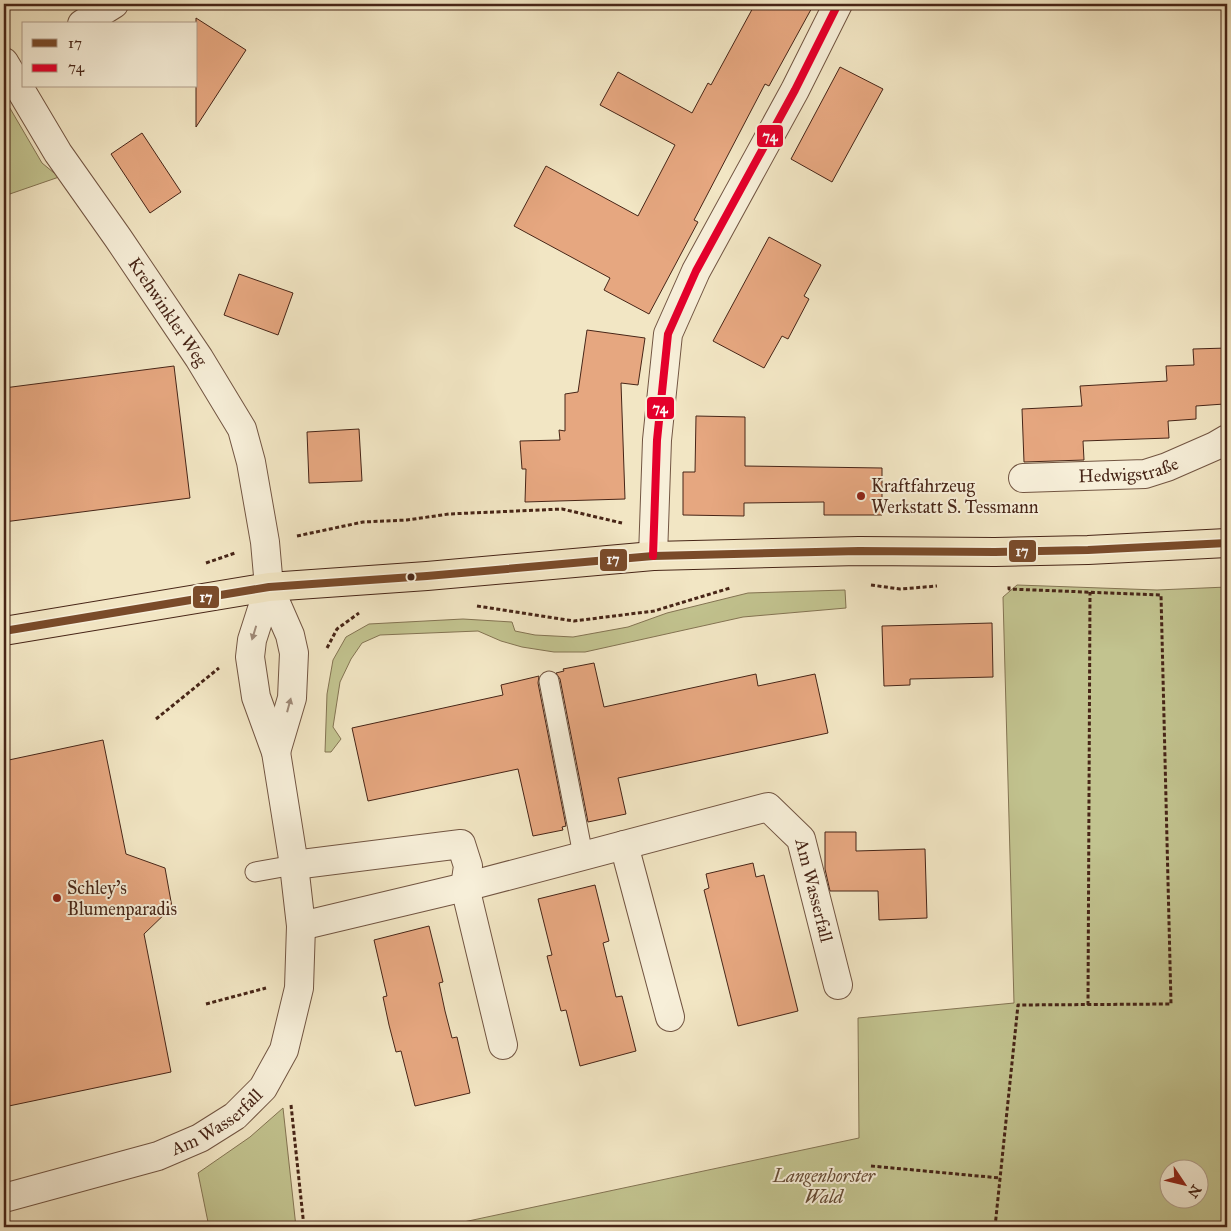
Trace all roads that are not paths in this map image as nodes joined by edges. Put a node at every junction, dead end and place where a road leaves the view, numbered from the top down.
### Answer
1 (114, 4) edge
2 (838, 4) edge
3 (85, 22) edge
4 (11, 61) edge
5 (22, 83) edge
6 (25, 88) edge
7 (1227, 439) edge
8 (1023, 478) dead end
9 (1227, 542) edge
10 (653, 556) junction
11 (269, 587) junction
12 (4, 631) edge
13 (549, 681) dead end
14 (276, 752) junction
15 (624, 845) junction
16 (583, 855) junction
17 (294, 865) junction
18 (255, 872) dead end
19 (465, 887) junction
20 (301, 926) junction
21 (838, 985) dead end
22 (670, 1017) dead end
23 (503, 1044) dead end
24 (4, 1198) edge

1 - 3 street
2 - 10 street
4 - 5 street, Krehwinkler Weg
6 - 11 street, Krehwinkler Weg
7 - 8 street, Hedwigstraße
9 - 10 main road
10 - 11 main road
11 - 12 main road
11 -> 14 street, Am Wasserfall
14 -> 11 street, Am Wasserfall
13 - 16 lane
14 - 17 street, Am Wasserfall
15 - 16 street, Am Wasserfall
15 - 21 street, Am Wasserfall
15 - 22 street
16 - 19 street, Am Wasserfall
17 - 18 lane
17 - 19 street
17 - 20 street, Am Wasserfall
19 - 20 street, Am Wasserfall
19 - 23 street
20 - 24 street, Am Wasserfall

